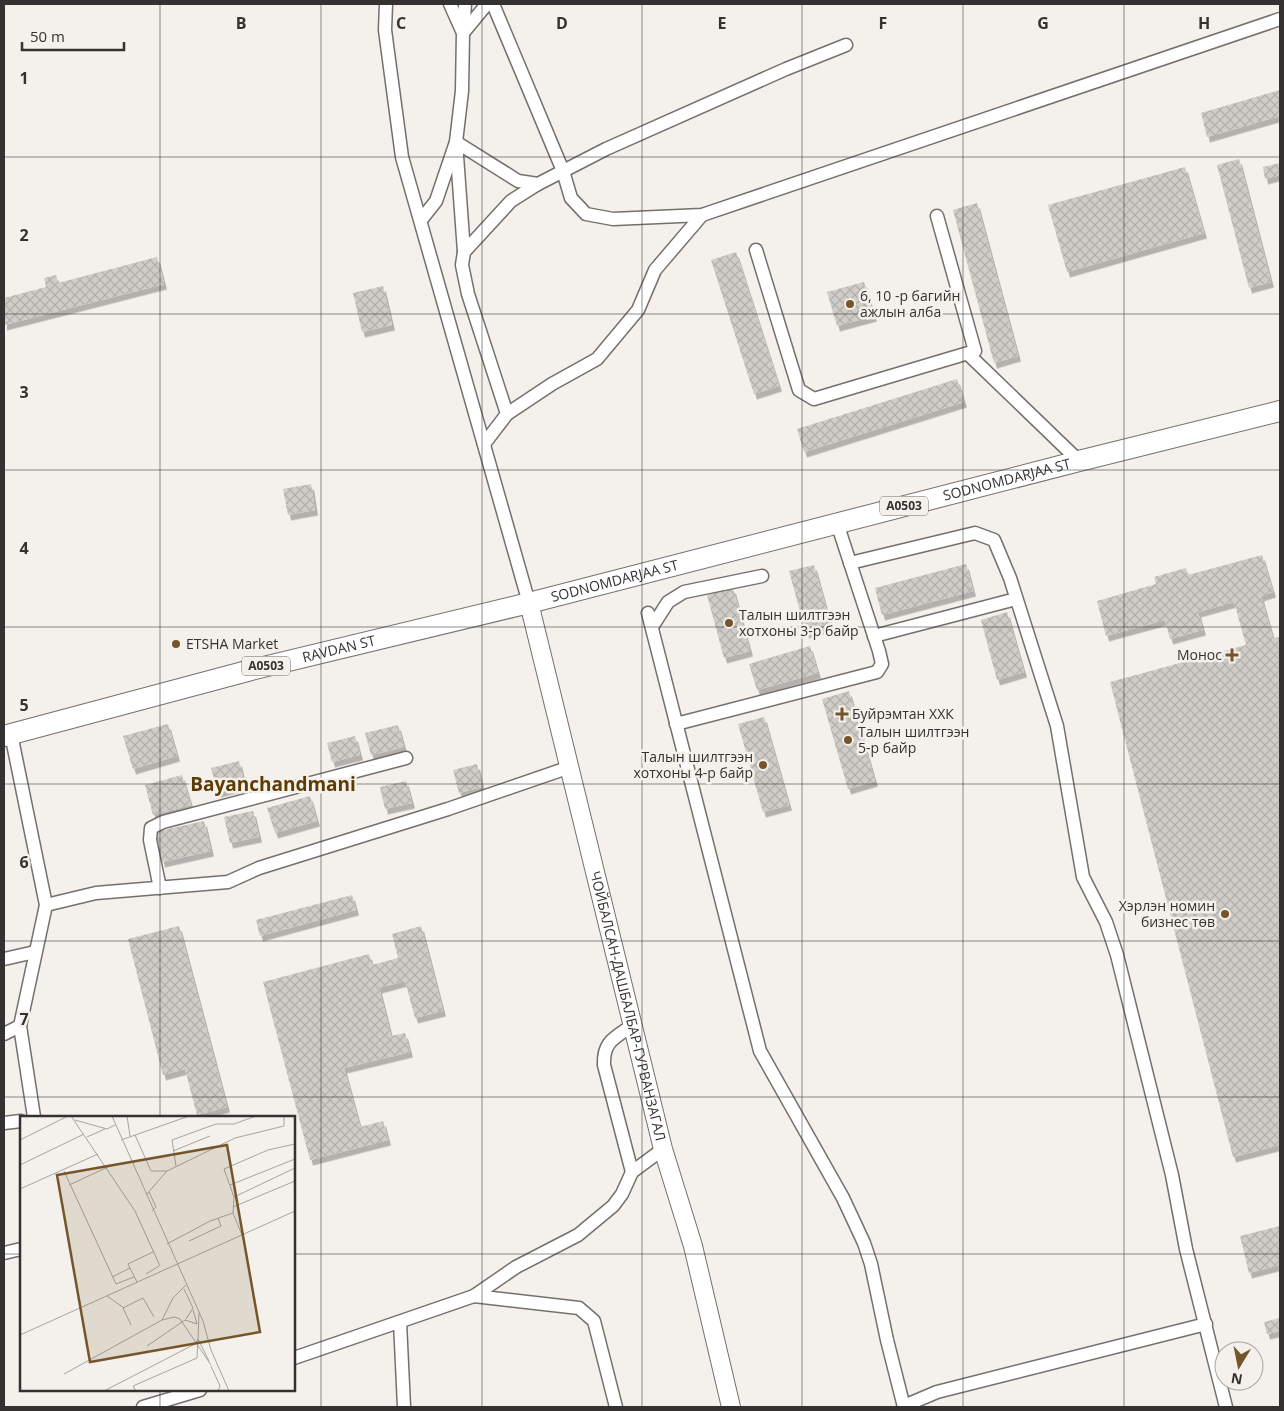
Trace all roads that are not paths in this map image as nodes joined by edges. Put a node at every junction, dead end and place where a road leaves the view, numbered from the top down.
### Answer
1 (386, 4) edge
2 (450, 4) edge
3 (465, 4) edge
4 (487, 4) edge
5 (493, 4) edge
6 (1280, 20) edge
7 (462, 33) junction
8 (846, 44) dead end
9 (456, 142) junction
10 (563, 171) junction
11 (538, 184) junction
12 (702, 215) junction
13 (937, 216) dead end
14 (421, 220) junction
15 (756, 250) dead end
16 (464, 252) junction
17 (968, 354) junction
18 (1280, 411) edge
19 (507, 414) junction
20 (484, 444) junction
21 (1079, 461) junction
22 (837, 523) junction
23 (850, 563) junction
24 (762, 576) dead end
25 (1016, 599) junction
26 (529, 603) junction
27 (648, 613) dead end
28 (652, 627) junction
29 (874, 636) junction
30 (676, 724) junction
31 (8, 735) edge
32 (406, 758) dead end
33 (570, 767) junction
34 (160, 888) junction
35 (46, 904) junction
36 (35, 952) junction
37 (4, 959) edge
38 (633, 1025) junction
39 (20, 1026) junction
40 (4, 1034) edge
41 (34, 1116) edge
42 (20, 1121) edge
43 (4, 1123) edge
44 (663, 1149) junction
45 (632, 1172) junction
46 (20, 1248) edge
47 (4, 1253) edge
48 (474, 1296) junction
49 (400, 1322) junction
50 (1206, 1324) junction
51 (295, 1358) edge
52 (197, 1391) edge
53 (904, 1406) edge
54 (142, 1407) edge
55 (404, 1407) edge
56 (616, 1407) edge
57 (731, 1407) edge
58 (1226, 1407) edge

1 - 14 street
2 - 7 street
3 - 7 street
4 - 7 street
5 - 10 street
6 - 12 street
7 - 9 street
8 - 10 street
9 - 11 street
9 - 14 street
9 - 16 street
10 - 11 street
10 - 12 street
11 - 16 street
12 - 19 street
13 - 17 street
14 - 20 street
15 - 17 street
16 - 19 street
17 - 21 street
18 - 21 main road, SODNOMDARJAA ST / A0503
19 - 20 street
20 - 26 street
21 - 22 main road, SODNOMDARJAA ST / A0503
22 - 23 street
22 - 26 main road, SODNOMDARJAA ST / A0503
23 - 25 street
23 - 29 street
24 - 28 street
25 - 29 street
25 - 50 street
26 - 31 main road, RAVDAN ST / A0503
26 - 33 street, ЧОЙБАЛСАН-ДАШБАЛБАР-ГУРВАНЗАГАЛ
27 - 28 street
28 - 30 street
29 - 30 street
30 - 53 street
31 - 35 street
32 - 34 street
33 - 34 street
33 - 38 street, ЧОЙБАЛСАН-ДАШБАЛБАР-ГУРВАНЗАГАЛ
34 - 35 street
35 - 36 street
36 - 37 street
36 - 39 street
38 - 44 street, ЧОЙБАЛСАН-ДАШБАЛБАР-ГУРВАНЗАГАЛ
38 - 45 street
39 - 40 street
39 - 41 street
42 - 43 street
44 - 45 street
44 - 57 street, ЧОЙБАЛСАН-ДАШБАЛБАР-ГУРВАНЗАГАЛ
45 - 48 street
46 - 47 street
48 - 49 street
48 - 56 street
49 - 51 street
49 - 55 street
50 - 53 street
50 - 58 street
52 - 54 street

